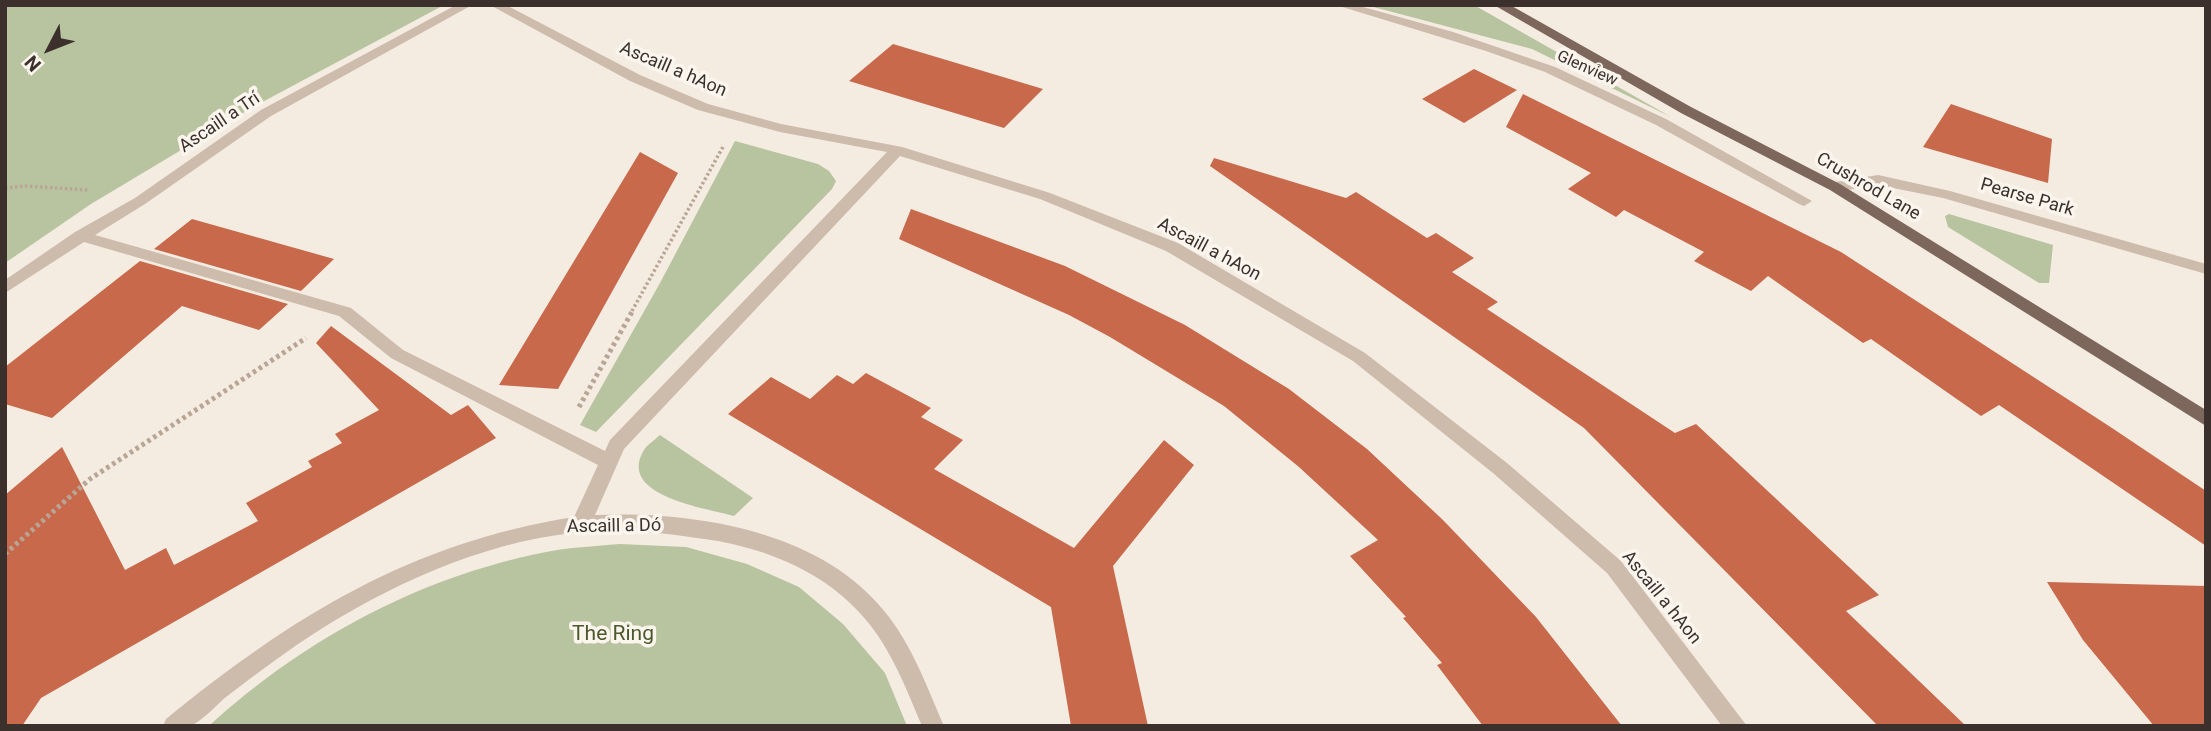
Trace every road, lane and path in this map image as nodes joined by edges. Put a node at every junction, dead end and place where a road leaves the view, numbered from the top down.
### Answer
1 (466, 5) edge
2 (496, 5) edge
3 (1342, 5) edge
4 (1500, 5) edge
5 (740, 117) junction
6 (897, 150) junction
7 (1835, 187) junction
8 (5, 188) edge
9 (140, 201) junction
10 (1804, 201) dead end
11 (81, 236) junction
12 (2206, 269) edge
13 (5, 288) edge
14 (345, 312) junction
15 (2206, 419) edge
16 (562, 439) junction
17 (609, 462) junction
18 (582, 524) junction
19 (5, 554) edge
20 (174, 726) edge
21 (933, 726) edge
22 (1736, 726) edge

1 - 9 street, Ascaill a Trí
2 - 5 street, Ascaill a hAon
3 - 10 street, Glenview
4 - 7 main road, Crushrod Lane
5 - 6 street, Ascaill a hAon
5 - 16 path
6 - 17 street
6 - 22 street, Ascaill a hAon
7 - 12 street, Pearse Park
7 - 15 main road, Crushrod Lane
8 - 9 path
9 - 11 street, Ascaill a Trí
11 - 13 street, Ascaill a Trí
11 - 14 street
14 - 16 street
14 - 19 path
16 - 17 street
17 - 18 street
18 - 20 street, Ascaill a Dó
18 - 21 street, Ascaill a Dó

